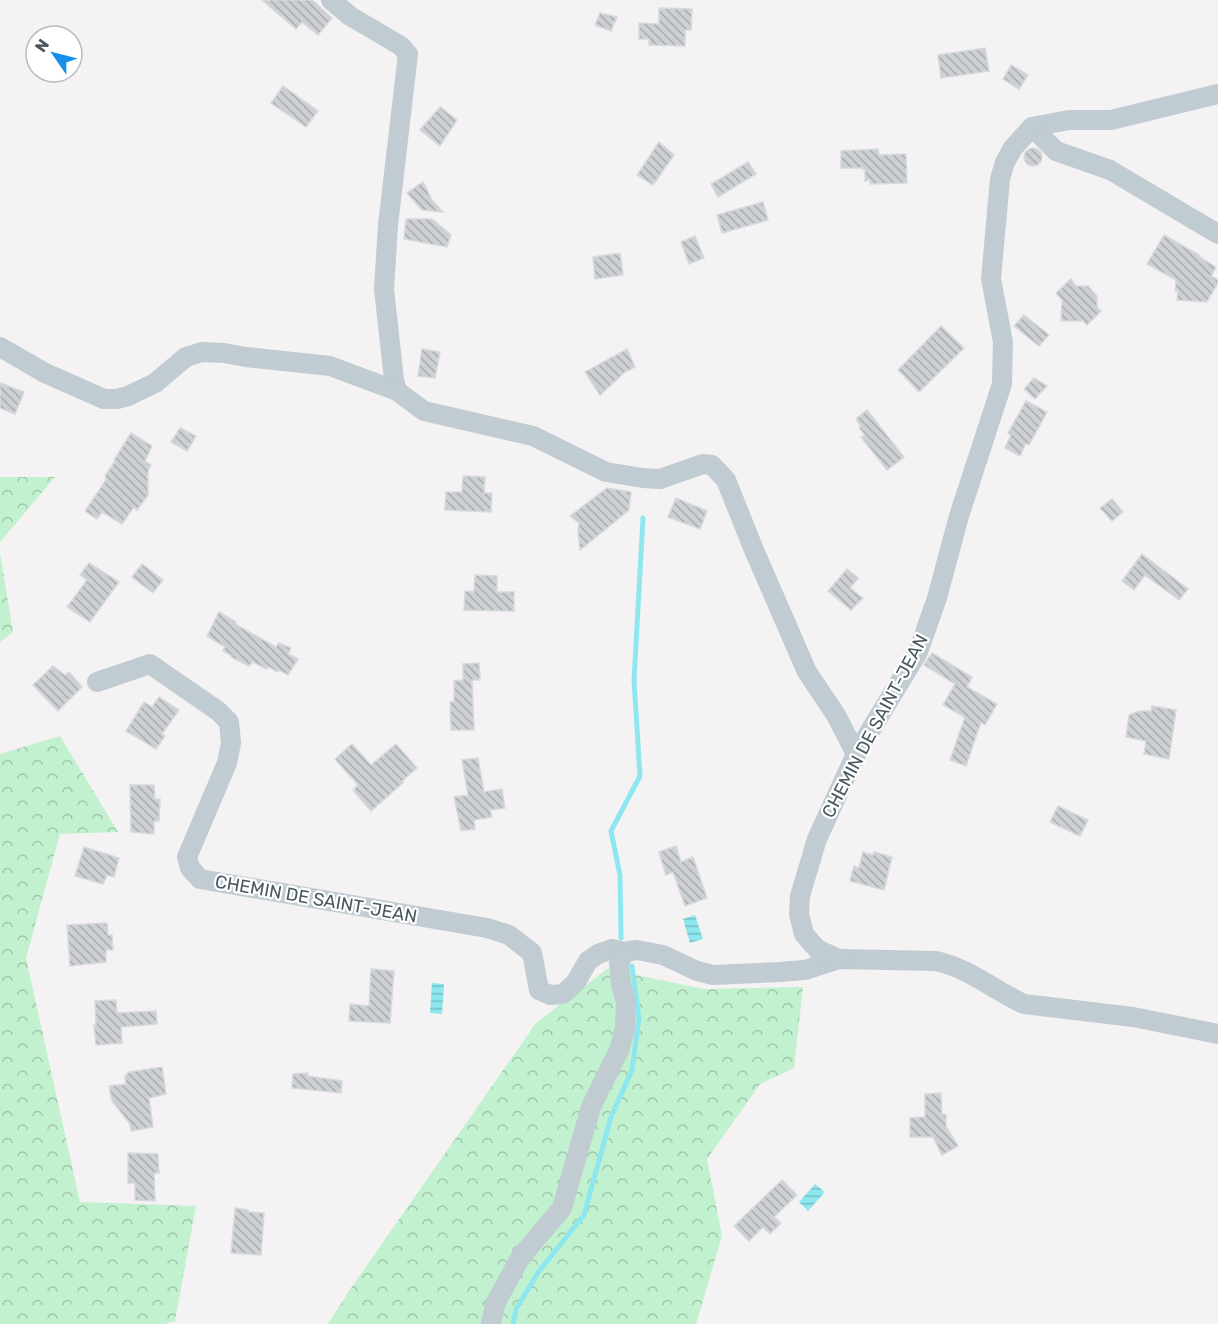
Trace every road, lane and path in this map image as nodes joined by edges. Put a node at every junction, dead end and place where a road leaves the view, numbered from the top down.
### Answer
1 (331, 0) edge
2 (1218, 94) edge
3 (1032, 127) junction
4 (1218, 234) edge
5 (0, 347) edge
6 (397, 391) junction
7 (97, 682) dead end
8 (856, 754) junction
9 (624, 952) junction
10 (839, 959) junction
11 (1218, 1034) edge
12 (491, 1324) edge

1 - 6 street
2 - 3 street
3 - 4 street
3 - 8 street, CHEMIN DE SAINT-JEAN
5 - 6 street
6 - 8 street
7 - 9 street, CHEMIN DE SAINT-JEAN
8 - 10 street, CHEMIN DE SAINT-JEAN
9 - 10 street, CHEMIN DE SAINT-JEAN
9 - 12 street
10 - 11 street

